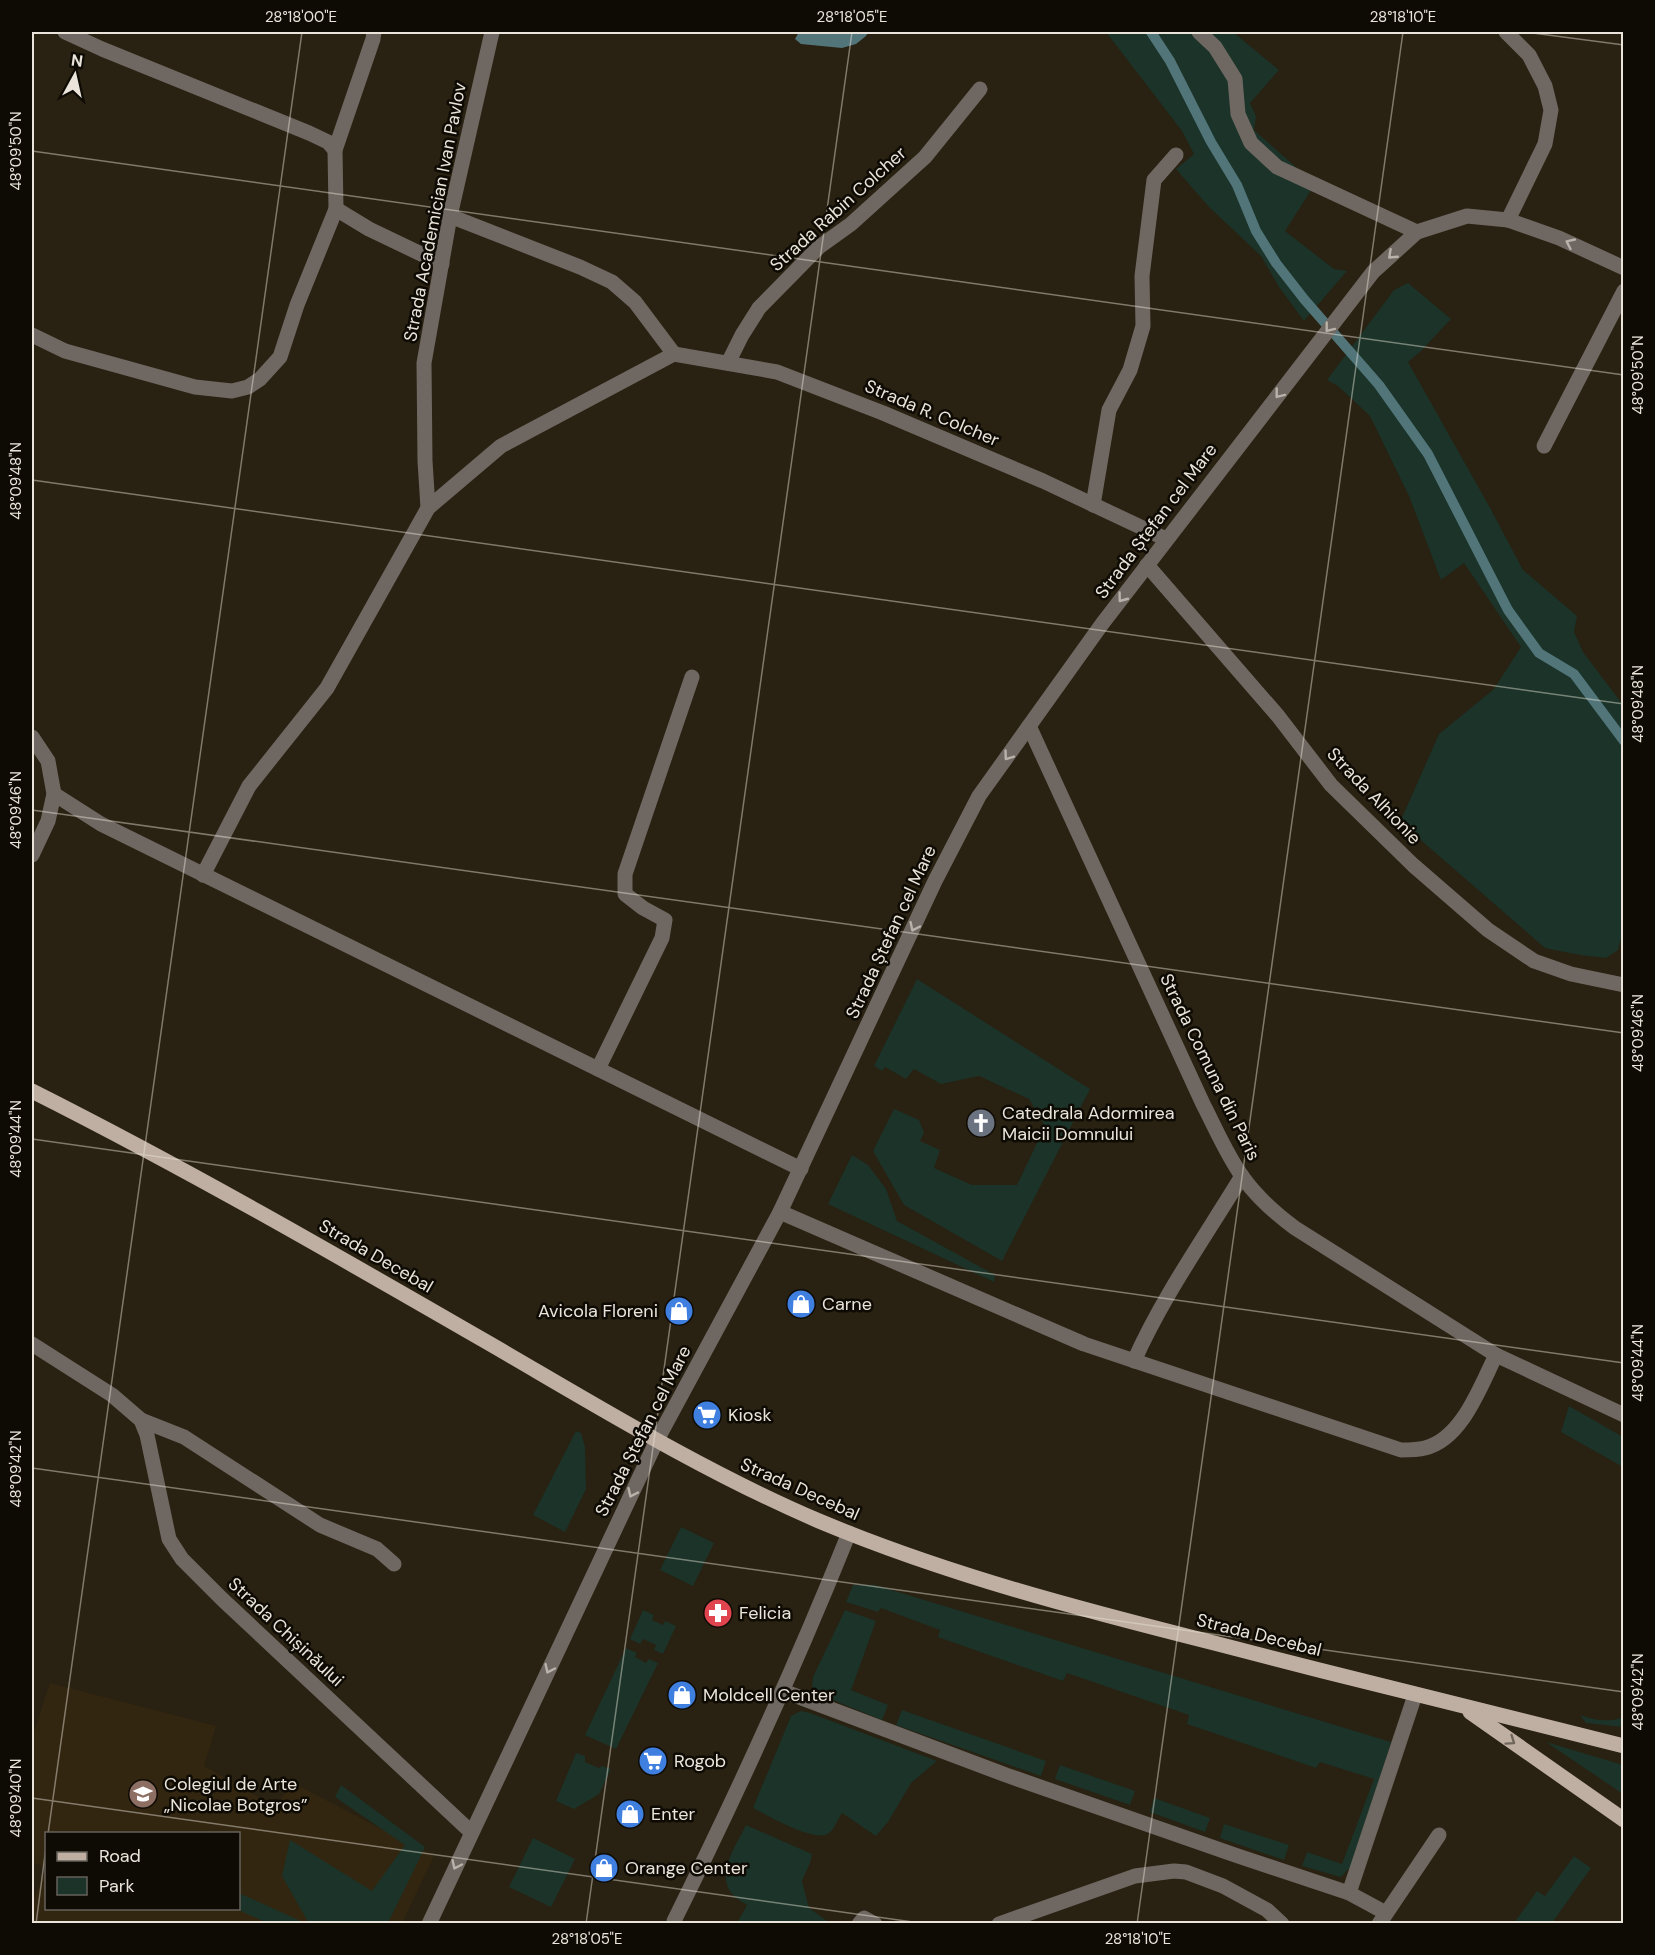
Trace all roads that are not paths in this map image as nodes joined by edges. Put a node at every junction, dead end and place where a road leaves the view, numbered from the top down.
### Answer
1 (65, 32) edge
2 (374, 32) edge
3 (492, 32) edge
4 (1199, 32) edge
5 (1506, 32) edge
6 (980, 89) dead end
7 (335, 150) junction
8 (1176, 155) dead end
9 (336, 209) junction
10 (450, 216) junction
11 (1508, 220) junction
12 (1417, 232) junction
13 (442, 264) junction
14 (1623, 268) edge
15 (1623, 291) edge
16 (32, 335) edge
17 (674, 354) junction
18 (729, 363) junction
19 (1544, 447) dead end
20 (1093, 505) junction
21 (428, 508) junction
22 (1166, 539) junction
23 (1147, 565) junction
24 (692, 677) dead end
25 (1029, 726) junction
26 (32, 737) edge
27 (54, 794) junction
28 (32, 855) edge
29 (203, 874) junction
30 (1623, 985) edge
31 (598, 1069) junction
32 (32, 1091) edge
33 (801, 1169) junction
34 (1242, 1176) junction
35 (780, 1212) junction
36 (32, 1344) edge
37 (1496, 1355) junction
38 (1134, 1361) junction
39 (1623, 1415) edge
40 (141, 1420) junction
41 (657, 1440) junction
42 (849, 1533) junction
43 (394, 1564) dead end
44 (783, 1691) junction
45 (1415, 1695) junction
46 (1463, 1707) junction
47 (1623, 1746) edge
48 (1623, 1820) edge
49 (471, 1832) junction
50 (1438, 1835) dead end
51 (1349, 1893) junction
52 (1382, 1918) edge
53 (674, 1921) dead end
54 (429, 1923) edge
55 (859, 1923) edge
56 (875, 1923) edge
57 (999, 1923) edge
58 (1282, 1923) edge

1 - 7 street
2 - 7 street
3 - 10 street, Strada Academician Ivan Pavlov
4 - 12 street
5 - 11 street
6 - 18 street, Strada Rabin Colcher
7 - 9 street
8 - 20 street
9 - 13 street
9 - 16 street
10 - 13 street, Strada Academician Ivan Pavlov
10 - 17 street
11 - 12 street, Strada Ștefan cel Mare
14 -> 11 street, Strada Ștefan cel Mare
12 -> 22 street, Strada Ștefan cel Mare
13 - 21 street, Strada Academician Ivan Pavlov
15 - 19 street
17 - 18 street, Strada R. Colcher
17 - 21 street
18 - 20 street, Strada R. Colcher
20 - 22 street, Strada R. Colcher
21 - 29 street
22 - 23 street, Strada Ștefan cel Mare
23 -> 25 street, Strada Ștefan cel Mare
23 - 30 street, Strada Alhionie
24 - 31 street
25 -> 33 street, Strada Ștefan cel Mare
25 - 34 street, Strada Comuna din Paris
26 - 27 street
27 - 28 street
27 - 29 street
29 - 31 street
31 - 33 street
32 - 41 main road, Strada Decebal
33 - 35 street, Strada Ștefan cel Mare
34 - 37 street, Strada Comuna din Paris
34 - 38 street
35 - 38 street
35 - 41 street, Strada Ștefan cel Mare
36 - 40 street
37 - 38 street
37 - 39 street, Strada Comuna din Paris
40 - 43 street
40 - 49 street, Strada Chișinăului
41 - 42 main road, Strada Decebal
41 -> 49 street, Strada Ștefan cel Mare
42 - 44 street
42 - 45 main road, Strada Decebal
44 - 51 street
44 - 53 street
45 - 46 main road, Strada Decebal
45 - 51 street
46 - 47 main road, Strada Decebal
46 -> 48 main road
49 -> 54 street, Strada Ștefan cel Mare
50 - 52 street
51 - 52 street
55 - 56 street
57 - 58 street

